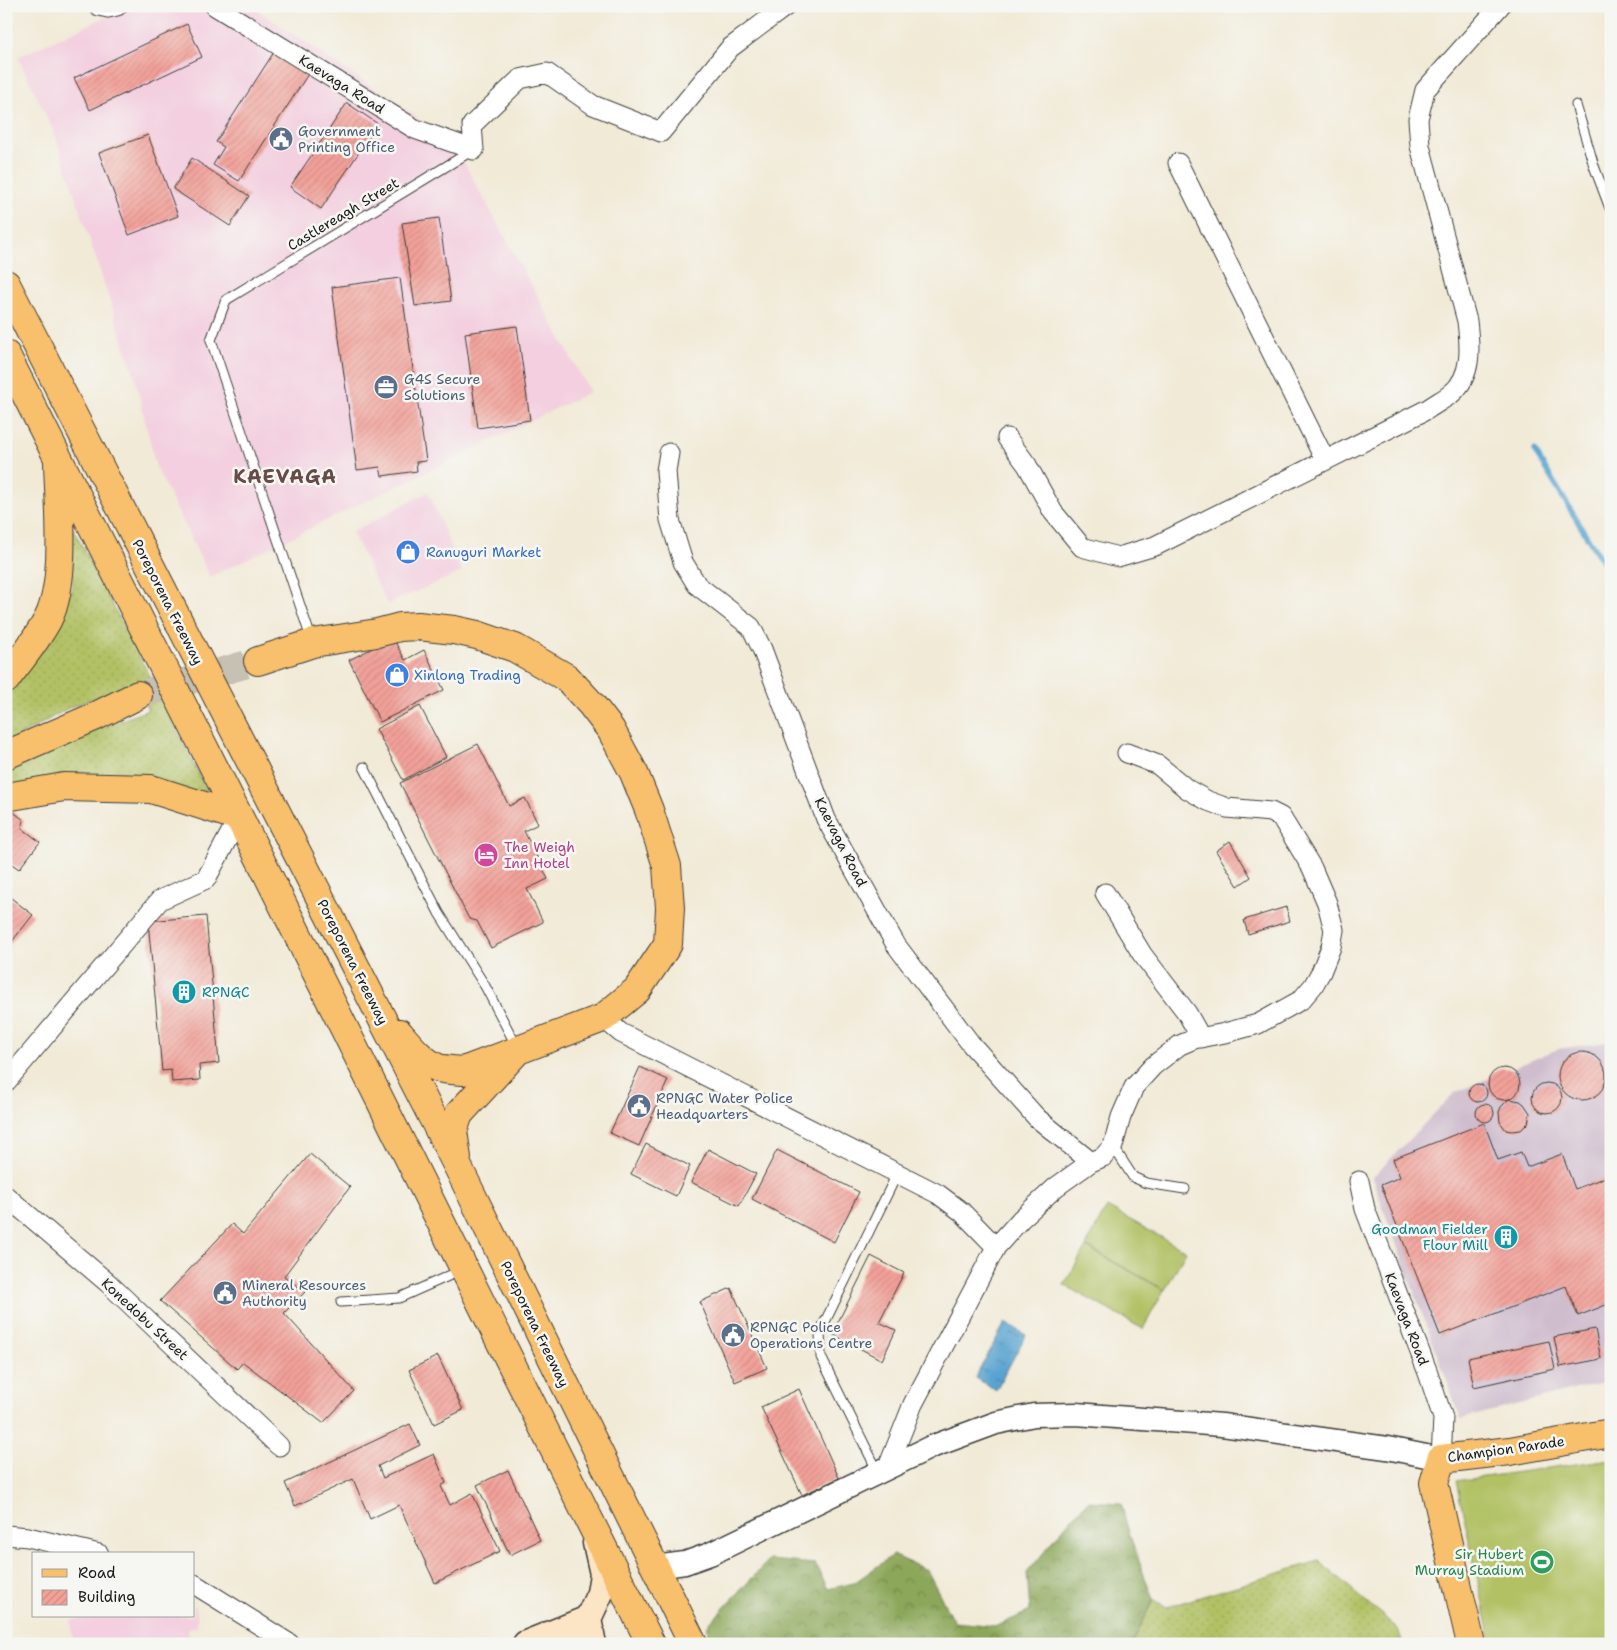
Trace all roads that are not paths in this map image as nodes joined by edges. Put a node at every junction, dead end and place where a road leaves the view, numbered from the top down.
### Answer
1 (99, 6) edge
2 (117, 6) edge
3 (215, 6) edge
4 (786, 6) edge
5 (1500, 6) edge
6 (1576, 105) dead end
7 (474, 150) junction
8 (1178, 163) dead end
9 (1611, 211) edge
10 (6, 284) edge
11 (6, 355) edge
12 (1007, 438) dead end
13 (669, 453) dead end
14 (57, 456) junction
15 (1325, 460) junction
16 (313, 643) junction
17 (258, 661) tunnel mouth
18 (6, 678) edge
19 (138, 695) tunnel mouth
20 (1128, 753) dead end
21 (6, 755) edge
22 (364, 767) dead end
23 (6, 797) edge
24 (239, 817) junction
25 (1105, 893) dead end
26 (369, 994) junction
27 (603, 1018) junction
28 (1201, 1038) junction
29 (518, 1049) junction
30 (6, 1082) edge
31 (1113, 1146) junction
32 (1091, 1162) junction
33 (459, 1170) junction
34 (897, 1174) junction
35 (1359, 1181) dead end
36 (1185, 1189) dead end
37 (6, 1196) edge
38 (996, 1247) junction
39 (465, 1269) junction
40 (341, 1302) dead end
41 (1611, 1433) edge
42 (279, 1446) dead end
43 (1441, 1459) junction
44 (883, 1470) junction
45 (592, 1523) junction
46 (6, 1535) edge
47 (92, 1552) edge
48 (655, 1567) junction
49 (195, 1585) edge
50 (590, 1632) edge
51 (290, 1644) edge
52 (526, 1644) edge
53 (651, 1644) edge
54 (693, 1644) edge
55 (1471, 1644) edge

1 - 2 street
3 - 7 street, Kaevaga Road
4 - 7 street
5 - 15 street
6 - 9 lane
7 - 16 lane, Castlereagh Street
8 - 15 street
10 - 26 main road, Poreporena Freeway
11 - 14 main road
12 - 15 street
13 - 32 street, Kaevaga Road
14 - 18 main road
14 - 24 main road
16 - 17 main road
16 - 27 main road
19 - 21 main road
20 - 28 street
22 - 29 lane
23 - 24 main road
24 - 30 street
24 - 39 main road
25 - 28 street
26 - 29 main road
26 - 33 main road, Poreporena Freeway
27 - 29 main road
27 - 34 street
28 - 31 street
29 - 33 main road
31 - 32 street
31 - 36 lane
32 - 38 street
33 - 48 main road, Poreporena Freeway
34 - 38 street
34 - 44 lane
35 - 43 street, Kaevaga Road
37 - 42 street, Konedobu Street
38 - 44 street
39 - 40 lane
39 - 45 main road
41 - 43 main road, Champion Parade
43 - 44 street
43 - 55 main road, Champion Parade
44 - 48 street
45 - 50 main road
45 - 53 main road
46 - 47 street
48 - 54 main road, Poreporena Freeway
49 - 51 street
50 - 52 main road

